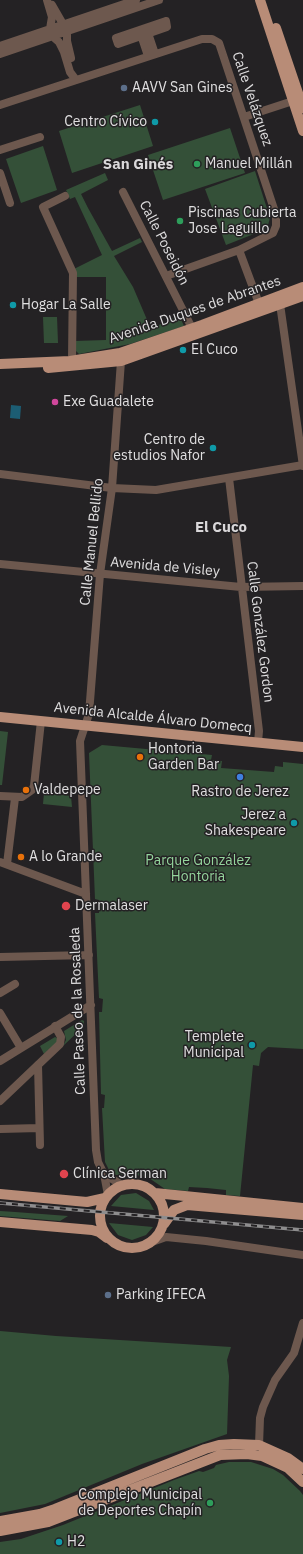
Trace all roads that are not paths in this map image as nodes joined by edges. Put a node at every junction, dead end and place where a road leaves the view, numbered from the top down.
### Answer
1 (47, 0) edge
2 (51, 0) edge
3 (136, 0) edge
4 (159, 0) edge
5 (260, 0) edge
6 (267, 0) edge
7 (66, 27) junction
8 (51, 32) junction
9 (145, 34) junction
10 (0, 46) edge
11 (0, 54) edge
12 (151, 55) junction
13 (76, 80) junction
14 (299, 102) edge
15 (0, 105) edge
16 (244, 117) junction
17 (303, 131) edge
18 (40, 137) dead end
19 (0, 150) edge
20 (0, 173) edge
21 (123, 192) dead end
22 (65, 196) dead end
23 (10, 202) dead end
24 (239, 250) junction
25 (166, 276) junction
26 (303, 287) edge
27 (303, 296) edge
28 (280, 304) junction
29 (260, 308) junction
30 (194, 332) junction
31 (72, 360) junction
32 (122, 361) junction
33 (0, 364) edge
34 (44, 365) junction
35 (0, 370) edge
36 (303, 466) edge
37 (0, 474) edge
38 (229, 478) junction
39 (112, 488) junction
40 (0, 564) edge
41 (100, 574) junction
42 (303, 586) edge
43 (241, 587) junction
44 (0, 717) edge
45 (41, 721) junction
46 (85, 726) junction
47 (258, 742) junction
48 (303, 747) edge
49 (0, 796) edge
50 (16, 798) junction
51 (4, 863) edge
52 (86, 894) junction
53 (0, 956) edge
54 (89, 956) junction
55 (15, 984) dead end
56 (0, 993) edge
57 (91, 1005) junction
58 (0, 1013) edge
59 (55, 1026) junction
60 (21, 1048) junction
61 (0, 1061) edge
62 (38, 1065) junction
63 (0, 1101) edge
64 (39, 1128) junction
65 (0, 1129) edge
66 (40, 1145) dead end
67 (104, 1174) junction
68 (122, 1186) junction
69 (155, 1193) junction
70 (0, 1194) edge
71 (106, 1196) junction
72 (303, 1208) edge
73 (303, 1215) edge
74 (0, 1222) edge
75 (163, 1226) junction
76 (109, 1239) junction
77 (152, 1242) junction
78 (303, 1255) edge
79 (303, 1323) edge
80 (259, 1445) junction
81 (303, 1469) edge
82 (303, 1482) edge
83 (0, 1521) edge
84 (0, 1531) edge

1 - 8 street
2 - 7 street
3 - 7 street
4 - 7 street
5 - 14 main road
6 - 14 main road
7 - 8 street
7 - 13 street
8 - 10 street
8 - 11 street
8 - 13 street
9 - 9 street
9 - 12 street
12 - 13 street, Calle Velázquez
12 - 16 street, Calle Velázquez
13 - 15 street, Calle Velázquez
14 - 16 street
14 - 17 main road
16 - 24 street, Calle Velázquez
18 - 19 street
20 - 23 street
21 - 25 street, Calle Poseidón
22 - 31 street
24 - 25 street, Calle Velázquez
24 - 29 street
25 - 30 street, Calle Poseidón
26 - 29 main road, Avenida Duques de Abrantes
27 - 28 main road, Avenida Duques de Abrantes
28 - 29 main road, Avenida Duques de Abrantes
28 - 36 street
29 - 30 main road, Avenida Duques de Abrantes
30 - 31 main road, Avenida Duques de Abrantes
30 - 32 main road, Avenida Duques de Abrantes
31 - 34 main road, Avenida Duques de Abrantes
32 - 34 main road, Avenida Duques de Abrantes
32 - 39 street, Calle Manuel Bellido
33 - 34 main road, Avenida Duques de Abrantes
34 - 35 main road, Avenida Duques de Abrantes
36 - 38 street
37 - 39 street
38 - 39 street
38 - 43 street, Calle González Gordon
39 - 41 street, Calle Manuel Bellido
40 - 41 street, Avenida de Visley
41 - 43 street, Avenida de Visley
41 - 46 street, Calle Manuel Bellido
42 - 43 street, Avenida de Visley
43 - 47 street, Calle González Gordon
44 - 45 main road, Avenida Alcalde Álvaro Domecq
45 - 46 main road, Avenida Alcalde Álvaro Domecq
45 - 50 street
46 - 47 main road, Avenida Alcalde Álvaro Domecq
46 - 52 street, Calle Paseo de la Rosaleda
47 - 48 main road, Avenida Alcalde Álvaro Domecq
49 - 50 street
50 - 51 street
51 - 52 street
52 - 54 street, Calle Paseo de la Rosaleda
53 - 54 street
54 - 57 street, Calle Paseo de la Rosaleda
55 - 56 street
57 - 59 street
57 - 67 street, Calle Paseo de la Rosaleda
58 - 60 street
59 - 60 street
59 - 62 street
60 - 61 street
62 - 63 street
62 - 64 street
64 - 65 street
64 - 66 street
67 - 68 street
67 - 71 street, Calle Paseo de la Rosaleda
68 - 69 main road
68 - 71 main road
69 - 72 main road
69 - 75 main road
70 - 71 main road
71 - 76 main road
73 - 75 main road
74 - 76 main road
75 - 77 main road
76 - 77 main road
77 - 78 street
79 - 80 street
80 - 81 main road
80 - 83 main road
82 - 84 main road

